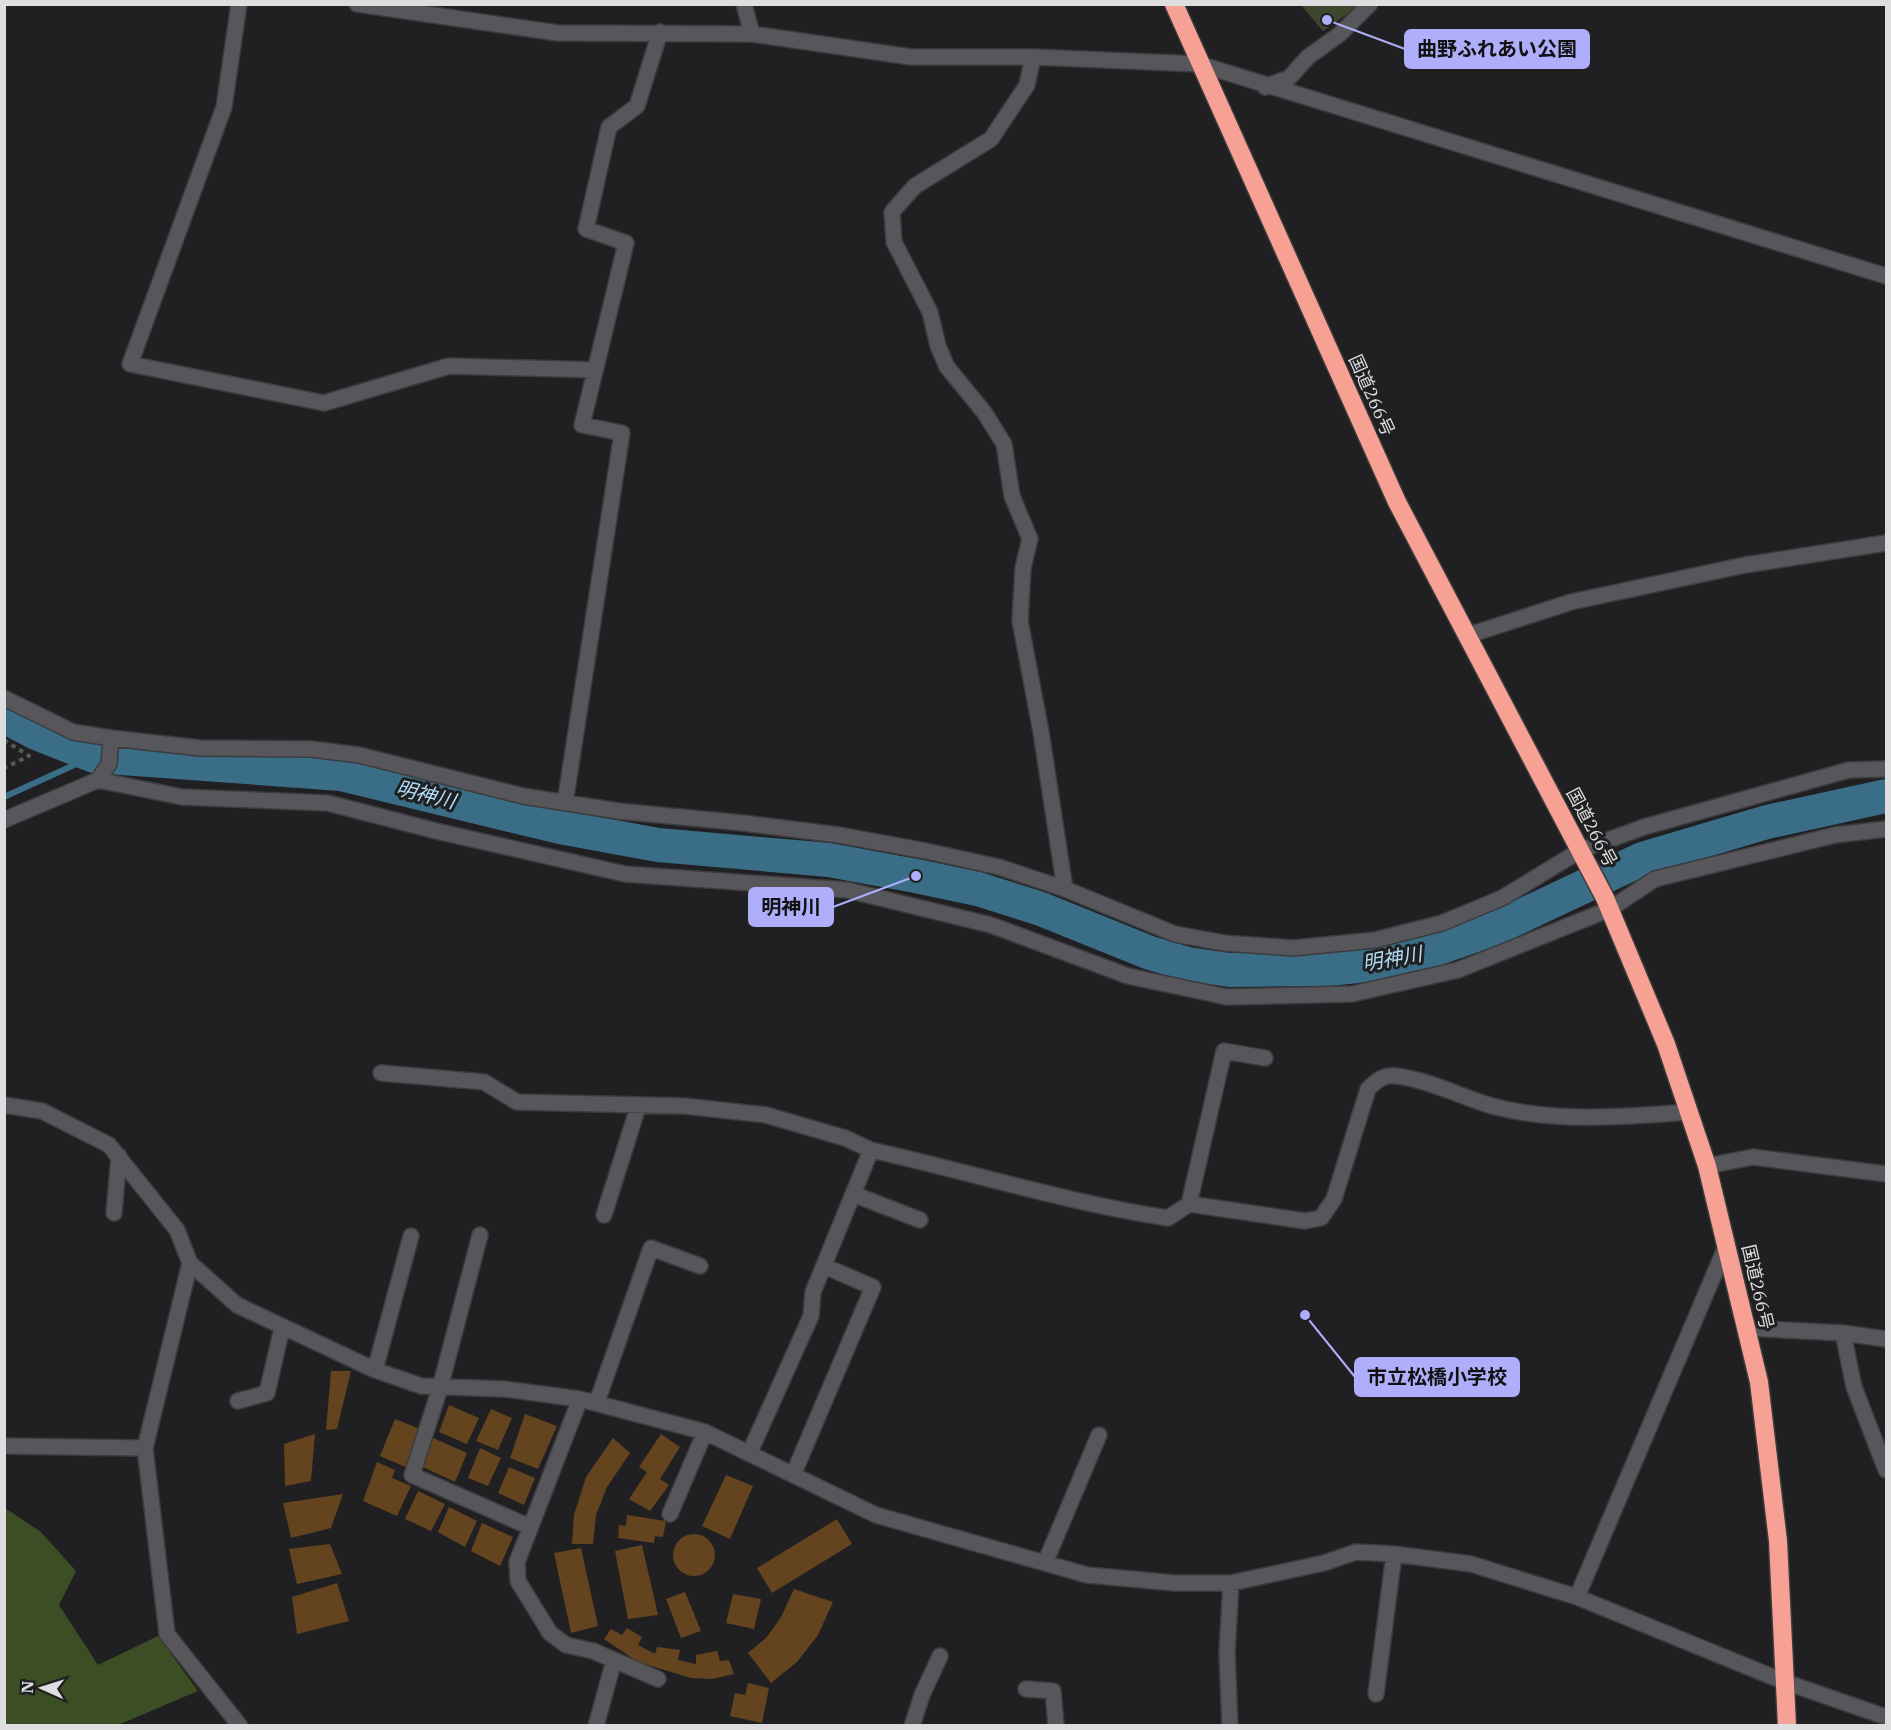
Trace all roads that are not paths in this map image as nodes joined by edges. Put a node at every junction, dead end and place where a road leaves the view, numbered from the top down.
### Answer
1 (239, 4) edge
2 (357, 4) edge
3 (744, 4) edge
4 (1174, 4) edge
5 (1370, 4) edge
6 (660, 32) junction
7 (752, 34) junction
8 (1033, 57) junction
9 (1199, 64) junction
10 (1266, 87) junction
11 (1887, 276) edge
12 (595, 370) junction
13 (1887, 543) edge
14 (1466, 636) junction
15 (4, 698) edge
16 (111, 743) junction
17 (1887, 769) edge
18 (98, 780) junction
19 (565, 803) junction
20 (4, 820) edge
21 (1887, 829) edge
22 (1584, 856) junction
23 (1065, 889) junction
24 (1607, 903) junction
25 (1265, 1058) dead end
26 (381, 1073) dead end
27 (4, 1105) edge
28 (638, 1107) junction
29 (1689, 1112) junction
30 (871, 1150) junction
31 (119, 1156) junction
32 (1707, 1166) junction
33 (1887, 1174) edge
34 (853, 1194) junction
35 (1189, 1204) junction
36 (114, 1213) dead end
37 (604, 1215) dead end
38 (920, 1220) dead end
39 (480, 1235) dead end
40 (411, 1236) dead end
41 (1727, 1245) junction
42 (190, 1263) junction
43 (700, 1266) dead end
44 (824, 1266) junction
45 (282, 1328) junction
46 (1746, 1328) junction
47 (1843, 1333) junction
48 (1887, 1340) edge
49 (375, 1370) junction
50 (440, 1388) junction
51 (580, 1399) junction
52 (238, 1401) dead end
53 (597, 1402) junction
54 (705, 1432) junction
55 (1099, 1435) dead end
56 (4, 1446) edge
57 (144, 1448) junction
58 (749, 1454) junction
59 (1887, 1470) edge
60 (793, 1475) junction
61 (670, 1514) dead end
62 (530, 1527) junction
63 (1394, 1554) junction
64 (1045, 1563) junction
65 (1231, 1583) junction
66 (1577, 1597) junction
67 (940, 1656) dead end
68 (614, 1660) junction
69 (658, 1679) dead end
70 (1785, 1682) junction
71 (1026, 1689) dead end
72 (1376, 1694) dead end
73 (1887, 1717) edge
74 (240, 1725) edge
75 (596, 1725) edge
76 (912, 1725) edge
77 (1056, 1725) edge
78 (1229, 1725) edge
79 (1787, 1725) edge

1 - 12 street
2 - 6 street
3 - 7 street
4 - 9 highway, 国道266号
5 - 10 street
6 - 7 street
6 - 12 street
7 - 8 street
8 - 9 street
8 - 23 street
9 - 10 street
9 - 14 highway, 国道266号
10 - 11 street
12 - 19 street
13 - 14 street
14 - 22 highway, 国道266号
15 - 16 street
16 - 18 street
16 - 19 street
17 - 22 street
18 - 20 street
18 - 24 street
19 - 23 street
21 - 24 street
22 - 23 street
22 - 24 highway, 国道266号
24 - 29 highway, 国道266号
25 - 35 street
26 - 28 street
27 - 31 street
28 - 30 street
28 - 37 street
29 - 32 highway, 国道266号
29 - 35 street
30 - 34 street
30 - 35 street
31 - 36 street
31 - 42 street
32 - 33 street
32 - 41 highway, 国道266号
34 - 38 street
34 - 44 street
39 - 50 street
40 - 49 street
41 - 46 highway, 国道266号
41 - 66 street
42 - 45 street
42 - 57 street
43 - 53 street
44 - 58 street
44 - 60 street
45 - 49 street
45 - 52 street
46 - 47 street
46 - 70 highway, 国道266号
47 - 48 street
47 - 59 street
49 - 50 street
50 - 51 street
50 - 62 street
51 - 53 street
51 - 62 street
53 - 54 street
54 - 58 street
54 - 61 street
55 - 64 street
56 - 57 street
57 - 74 street
58 - 60 street
60 - 64 street
62 - 68 street
63 - 65 street
63 - 66 street
63 - 72 street
64 - 65 street
65 - 78 street
66 - 70 street
67 - 76 street
68 - 69 street
68 - 75 street
70 - 73 street
70 - 79 highway, 国道266号
71 - 77 street

